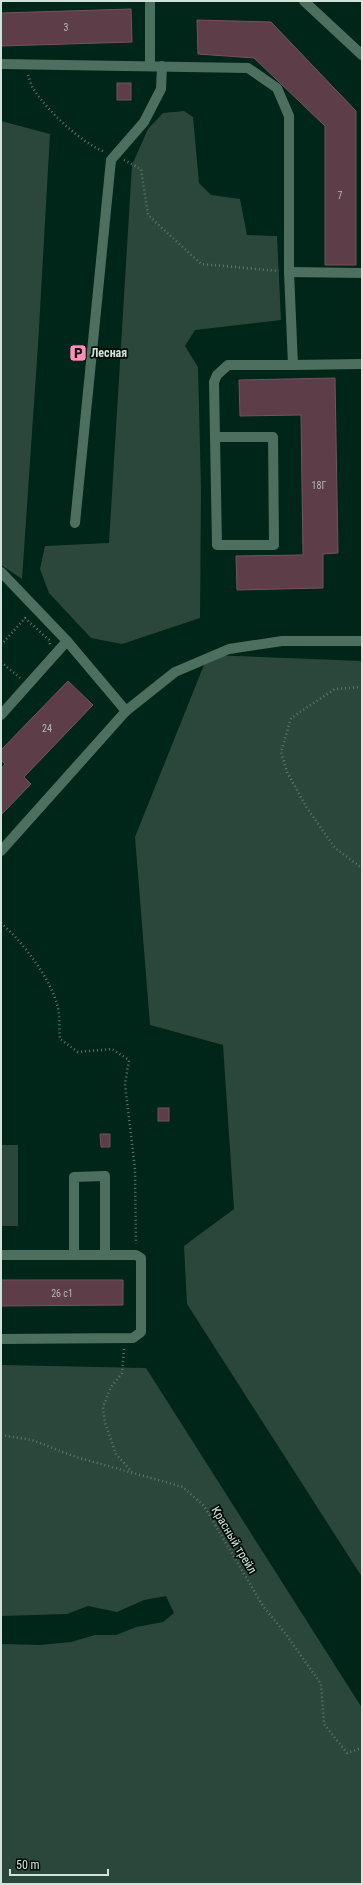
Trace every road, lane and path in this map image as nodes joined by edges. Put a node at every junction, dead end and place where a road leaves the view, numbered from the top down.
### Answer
1 (150, 1) edge
2 (304, 1) edge
3 (362, 55) edge
4 (1, 64) edge
5 (25, 64) junction
6 (150, 65) junction
7 (162, 66) junction
8 (115, 156) junction
9 (289, 272) junction
10 (362, 273) edge
11 (362, 364) edge
12 (293, 365) junction
13 (215, 437) junction
14 (75, 523) dead end
15 (1, 572) edge
16 (67, 640) junction
17 (362, 641) edge
18 (1, 644) edge
19 (50, 648) dead end
20 (1, 662) edge
21 (25, 674) dead end
22 (20, 679) junction
23 (15, 684) dead end
24 (362, 687) edge
25 (126, 710) junction
26 (1, 715) edge
27 (1, 851) edge
28 (362, 868) edge
29 (1, 923) edge
30 (1, 1255) edge
31 (74, 1255) junction
32 (105, 1255) junction
33 (136, 1255) junction
34 (124, 1338) junction
35 (1, 1339) edge
36 (1, 1435) edge
37 (132, 1473) junction
38 (362, 1748) edge

1 - 6 street
2 - 3 street
4 - 5 street
5 - 6 street
5 - 8 path
6 - 7 street
7 - 8 street
7 - 9 street
8 - 9 path
8 - 14 street
9 - 10 street
9 - 12 street
11 - 12 street
12 - 13 street
13 - 13 street
15 - 16 street
16 - 25 street
16 - 26 street
17 - 25 street
18 - 19 path
20 - 22 path
21 - 22 path
22 - 23 path
24 - 28 path
25 - 27 street
29 - 33 path
30 - 31 street
31 - 32 street
31 - 32 street
32 - 33 street
33 - 34 street
34 - 35 street
34 - 37 path
36 - 37 path, Красный трейл
37 - 38 path, Красный трейл

